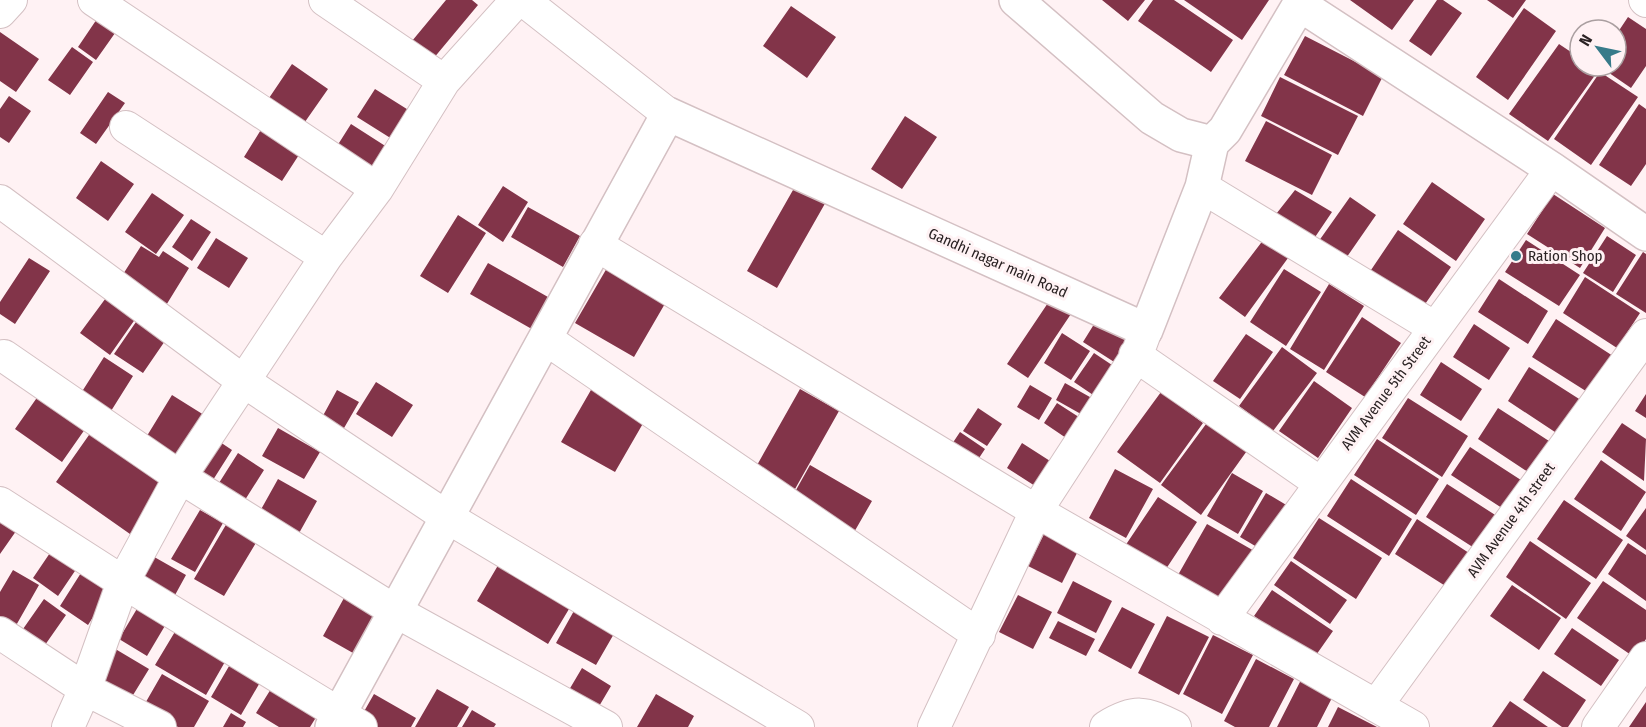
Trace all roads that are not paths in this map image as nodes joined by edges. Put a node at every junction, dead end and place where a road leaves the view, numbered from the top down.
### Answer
1 (11, 0) edge
2 (94, 0) edge
3 (325, 0) edge
4 (517, 0) edge
5 (523, 0) edge
6 (1301, 2) edge
7 (1024, 3) edge
8 (0, 12) edge
9 (444, 81) junction
10 (668, 114) junction
11 (126, 127) dead end
12 (1212, 143) junction
13 (1552, 169) junction
14 (1202, 187) junction
15 (377, 189) junction
16 (0, 201) edge
17 (1646, 234) edge
18 (595, 244) junction
19 (326, 257) junction
20 (1435, 328) junction
21 (1646, 335) edge
22 (546, 339) junction
23 (1141, 343) junction
24 (4, 356) dead end
25 (243, 380) junction
26 (180, 477) junction
27 (1320, 483) junction
28 (0, 503) edge
29 (1036, 511) junction
30 (447, 517) junction
31 (123, 582) junction
32 (395, 611) junction
33 (1222, 619) junction
34 (0, 633) edge
35 (979, 635) junction
36 (1646, 658) edge
37 (85, 689) junction
38 (1376, 706) junction
39 (344, 723) edge
40 (68, 727) edge
41 (160, 727) edge
42 (606, 727) edge
43 (798, 727) edge
44 (934, 727) edge
45 (1106, 727) edge
46 (1175, 727) edge
47 (1413, 727) edge
48 (1598, 727) edge

1 - 8 street
2 - 15 street
3 - 9 street
4 - 9 street
5 - 10 street
6 - 12 street
6 - 13 street
7 - 12 street
9 - 15 street
10 - 18 street
10 - 23 street, Gandhi nagar main Road
11 - 19 street
12 - 14 street
13 - 17 street
13 - 20 street, AVM Avenue 5th Street
14 - 20 street
14 - 23 street
15 - 19 street
16 - 25 street
18 - 22 street
18 - 29 street
19 - 25 street
20 - 27 street, AVM Avenue 5th Street
21 - 38 street, AVM Avenue 4th street
22 - 30 street
22 - 35 street
23 - 27 street
23 - 29 street
24 - 26 street
25 - 26 street
25 - 30 street
26 - 31 street
26 - 32 street
27 - 33 street, AVM Avenue 5th Street
28 - 31 street
29 - 33 street
29 - 35 street
30 - 32 street
30 - 43 street
31 - 37 street
31 - 39 street
32 - 39 street
32 - 42 street
33 - 38 street
34 - 37 street
35 - 44 street
36 - 48 street
37 - 40 street
37 - 41 street
38 - 47 street
45 - 46 street

